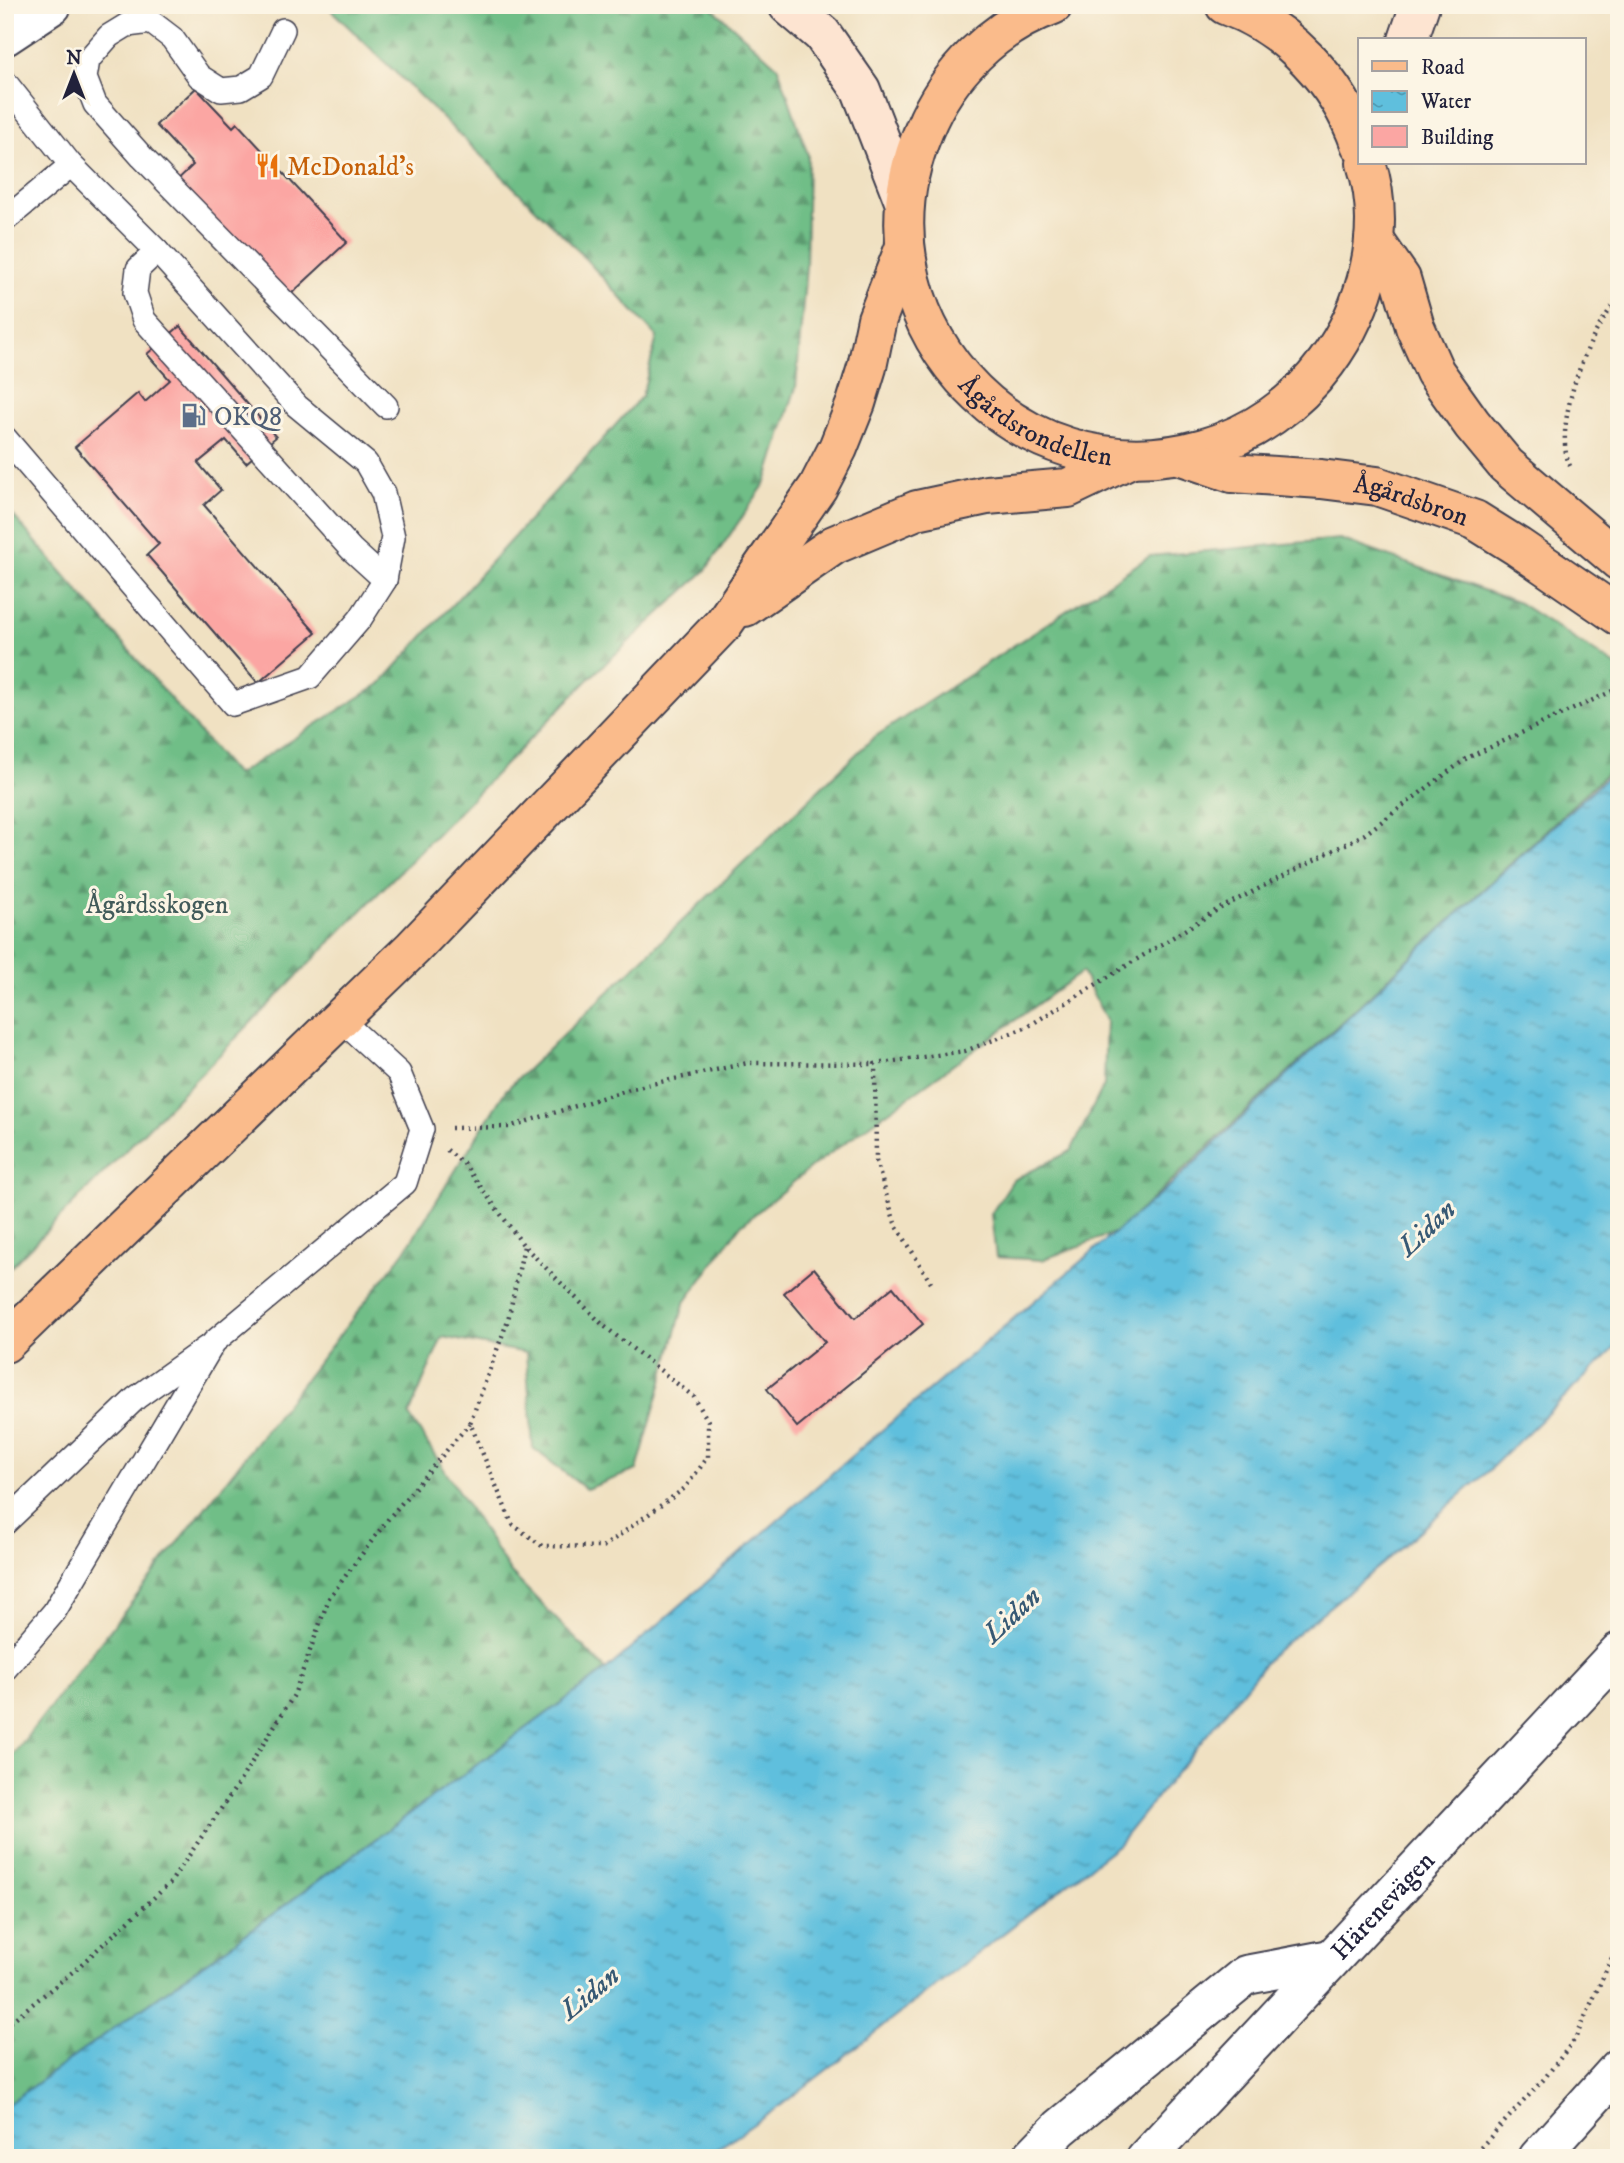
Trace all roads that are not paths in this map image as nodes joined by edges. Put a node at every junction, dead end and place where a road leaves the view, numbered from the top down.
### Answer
1 (52, 5) edge
2 (788, 5) edge
3 (1053, 5) edge
4 (1225, 5) edge
5 (1420, 5) edge
6 (282, 30) dead end
7 (5, 36) edge
8 (1409, 38) edge
9 (5, 82) edge
10 (1358, 138) edge
11 (1367, 164) edge
12 (71, 165) junction
13 (904, 201) junction
14 (5, 220) edge
15 (1374, 240) junction
16 (904, 249) junction
17 (157, 251) junction
18 (386, 406) dead end
19 (5, 438) edge
20 (1179, 455) junction
21 (1131, 458) junction
22 (1619, 561) edge
23 (385, 580) junction
24 (1618, 615) edge
25 (724, 623) junction
26 (339, 1018) junction
27 (214, 1342) junction
28 (5, 1343) edge
29 (5, 1523) edge
30 (1619, 1652) edge
31 (5, 1669) edge
32 (1331, 1959) junction
33 (1619, 2068) edge
34 (1031, 2158) edge
35 (1146, 2158) edge
36 (1538, 2158) edge

1 - 7 street
2 - 13 main road
3 - 13 main road, Ågårdsrondellen
4 - 10 main road, Ågårdsrondellen
5 - 8 main road
6 - 18 lane
9 - 12 lane
11 - 15 main road, Ågårdsrondellen
12 - 14 lane
12 - 17 lane
13 - 16 main road, Ågårdsrondellen
15 - 20 main road, Ågårdsrondellen
15 - 22 main road
16 - 21 main road, Ågårdsrondellen
16 - 25 main road
17 - 23 lane
17 - 23 lane
19 - 23 lane
20 - 21 main road, Ågårdsrondellen
20 - 24 main road, Ågårdsbron
21 - 25 main road
25 - 26 main road
26 - 27 lane
26 - 28 main road
27 - 29 lane
27 - 31 lane
30 - 32 street, Härenevägen
32 - 34 street
32 - 35 street, Härenevägen
33 - 36 street

